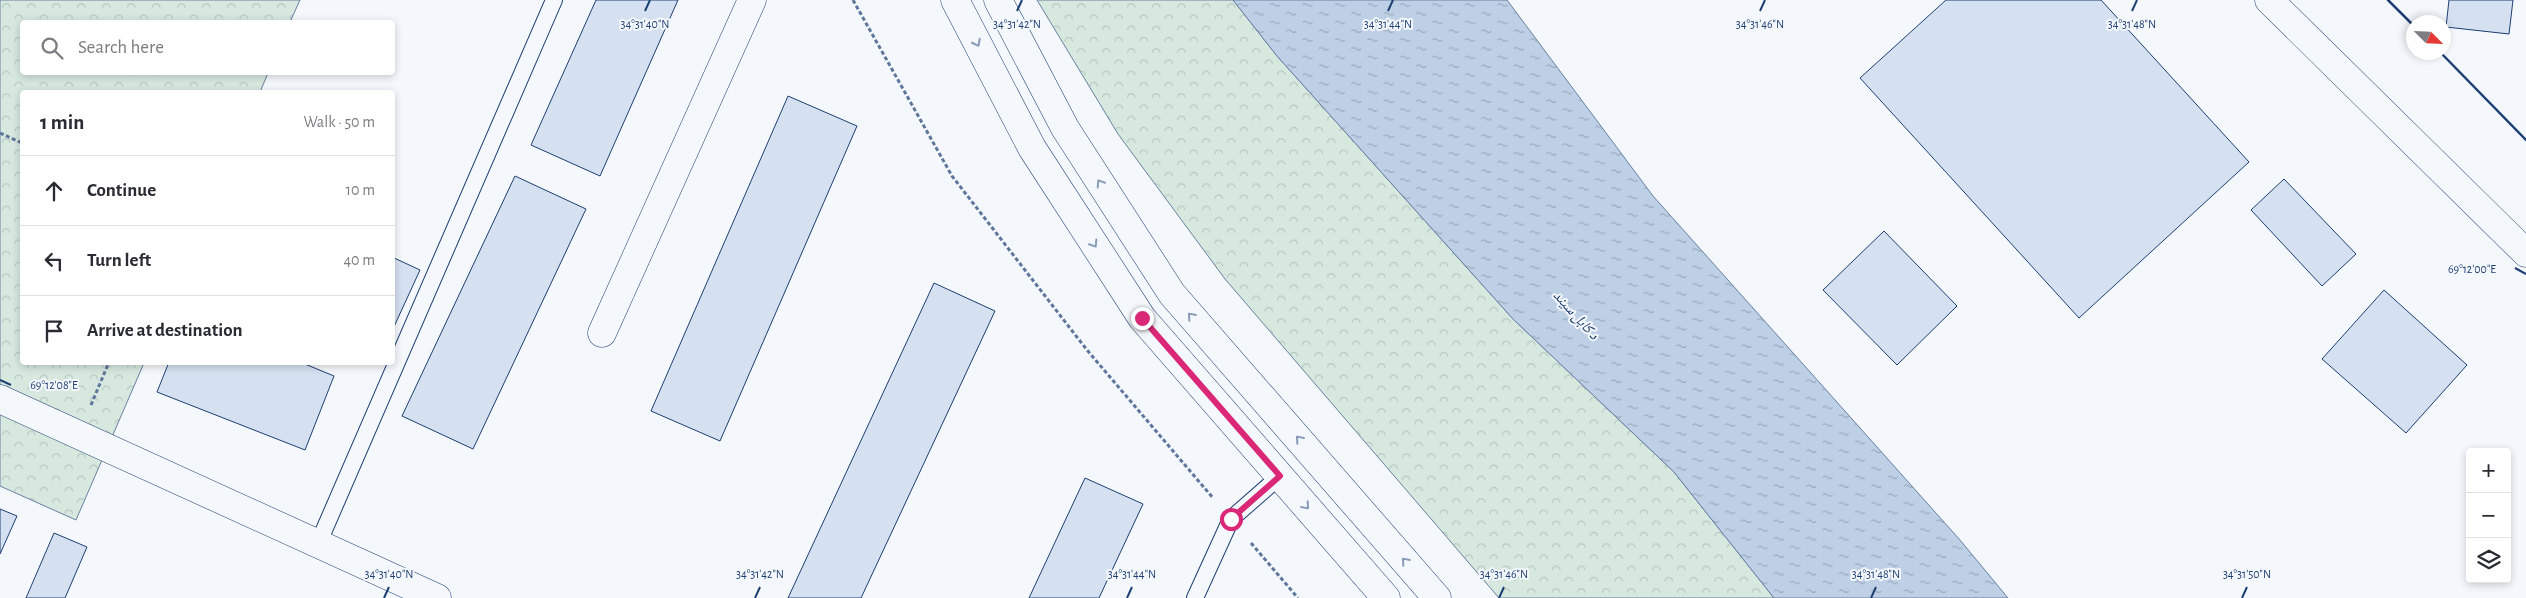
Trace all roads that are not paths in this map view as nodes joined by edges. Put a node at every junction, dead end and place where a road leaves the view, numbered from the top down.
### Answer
1 (554, 0) edge
2 (752, 0) edge
3 (955, 0) edge
4 (998, 0) edge
5 (2269, 0) edge
6 (2526, 253) edge
7 (602, 333) dead end
8 (0, 399) edge
9 (1280, 476) junction
10 (318, 544) junction
11 (438, 598) edge
12 (1195, 598) edge
13 (1386, 598) edge
14 (1437, 598) edge

1 - 10 lane
2 - 7 main road
3 -> 9 main road
14 -> 4 main road
5 - 6 main road
8 - 10 main road
9 - 12 lane
9 -> 13 main road
10 - 11 main road

